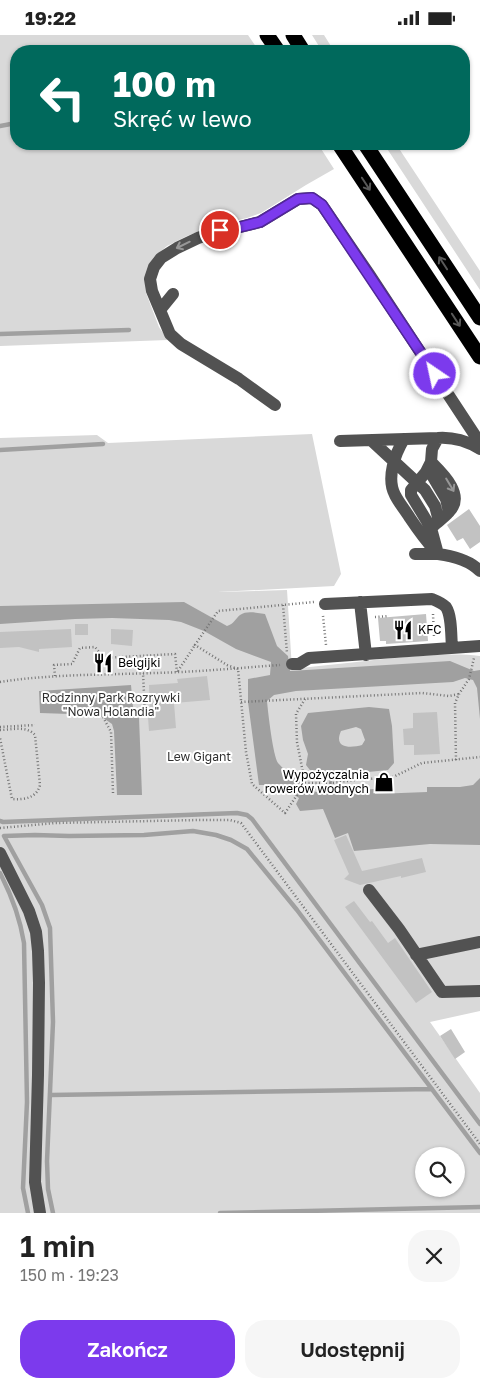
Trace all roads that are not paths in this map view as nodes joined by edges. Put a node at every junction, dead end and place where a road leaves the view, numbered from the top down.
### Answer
1 (343, 150) edge
2 (368, 150) edge
3 (173, 294) dead end
4 (160, 309) junction
5 (480, 319) edge
6 (480, 357) edge
7 (275, 405) dead end
8 (438, 438) junction
9 (404, 439) junction
10 (340, 441) dead end
11 (372, 441) junction
12 (480, 443) edge
13 (480, 449) edge
14 (394, 461) junction
15 (431, 462) junction
16 (418, 482) junction
17 (435, 524) junction
18 (415, 554) dead end
19 (438, 554) junction
20 (478, 568) edge
21 (360, 603) junction
22 (323, 606) road end
23 (480, 646) edge
24 (452, 648) junction
25 (366, 655) junction
26 (290, 660) road end
27 (0, 853) edge
28 (369, 890) dead end
29 (480, 942) edge
30 (416, 955) junction
31 (480, 991) edge
32 (40, 1213) edge

1 -> 6 highway
5 -> 2 highway
3 - 4 street
4 - 7 street
12 -> 4 street
8 - 9 street
8 - 13 street
8 - 15 street
9 - 11 street
9 - 14 street
10 - 11 street
11 - 14 street
14 - 16 street
14 - 19 street
15 - 16 street
15 -> 17 street
16 - 17 street
17 - 19 street
18 - 19 street
19 - 20 street
21 - 22 street
21 - 24 street
21 - 25 street
23 - 24 street
24 - 25 street
25 - 26 street
27 - 32 street
28 - 30 street
29 - 30 street
30 - 31 street

